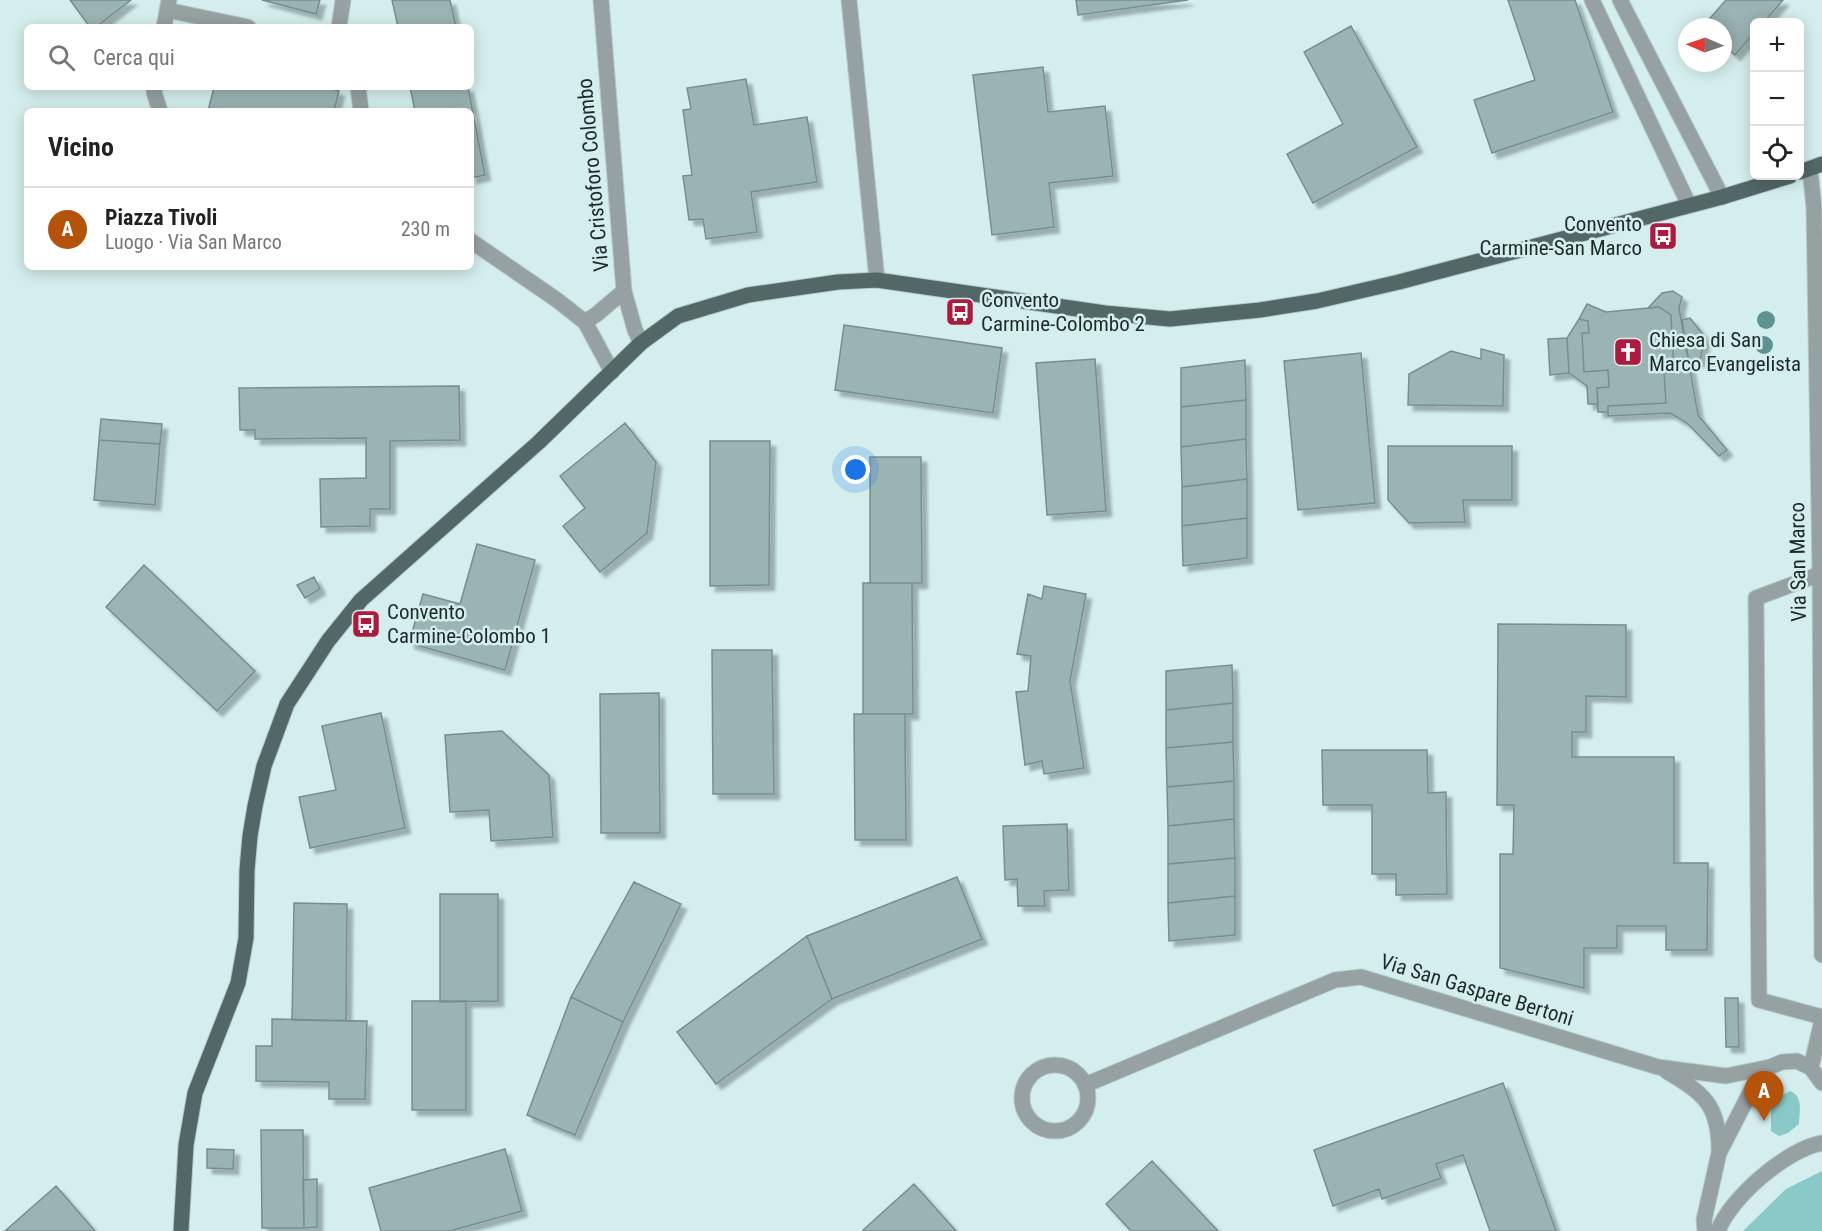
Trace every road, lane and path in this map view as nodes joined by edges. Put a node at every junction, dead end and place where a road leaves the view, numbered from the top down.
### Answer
1 (343, 0) edge
2 (849, 0) edge
3 (1592, 0) edge
4 (1620, 0) edge
5 (600, 1) edge
6 (168, 5) edge
7 (165, 24) edge
8 (237, 24) edge
9 (339, 24) edge
10 (154, 90) edge
11 (358, 90) edge
12 (159, 108) edge
13 (361, 108) edge
14 (1810, 168) edge
15 (1777, 180) edge
16 (1722, 197) junction
17 (1689, 205) junction
18 (474, 243) edge
19 (877, 280) junction
20 (624, 291) junction
21 (585, 322) junction
22 (641, 343) junction
23 (612, 372) junction
24 (1820, 574) junction
25 (1821, 798) edge
26 (1822, 955) edge
27 (1822, 1018) edge
28 (1658, 1067) junction
29 (1770, 1067) junction
30 (1811, 1068) junction
31 (1822, 1083) edge
32 (1085, 1085) junction
33 (1822, 1143) edge
34 (1719, 1153) junction
35 (181, 1231) edge
36 (1704, 1231) edge
37 (1718, 1231) edge

1 - 9 street
2 - 19 street
3 - 17 street
4 - 16 street
5 - 20 street, Via Cristoforo Colombo
6 - 7 street
6 - 8 street
10 - 12 street
11 - 13 street
14 - 24 street, Via San Marco
15 - 16 main road
16 - 17 main road
17 - 19 main road
18 - 21 street
19 - 22 main road
20 - 21 street
20 - 22 street, Via Cristoforo Colombo
21 - 23 street
22 - 23 main road
23 - 35 main road
24 - 25 street, Via San Marco
24 - 27 street
25 - 26 street, Via San Marco
27 - 30 street
28 - 29 street
28 - 32 street, Via San Gaspare Bertoni
28 - 34 street
29 - 30 street
29 - 34 street
30 - 31 street
32 - 32 street
33 - 37 street
34 - 36 street

